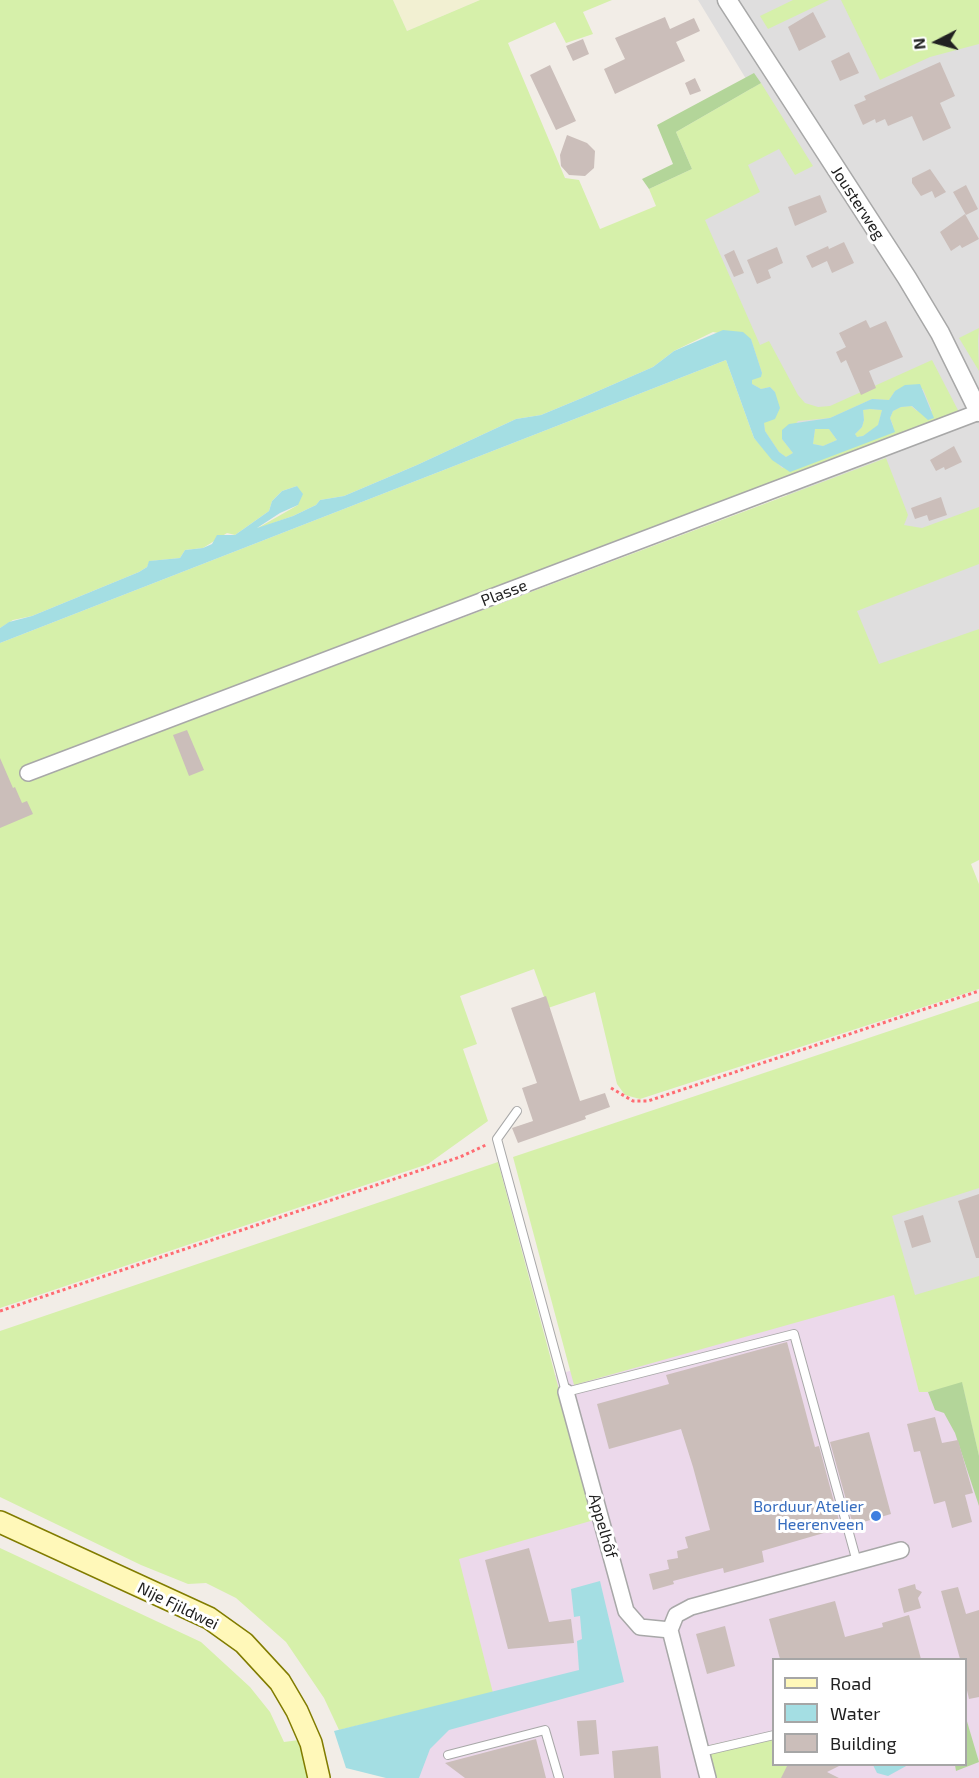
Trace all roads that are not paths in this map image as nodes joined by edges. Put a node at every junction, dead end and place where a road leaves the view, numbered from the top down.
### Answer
1 (727, 0) edge
2 (979, 412) edge
3 (28, 773) dead end
4 (517, 1111) dead end
5 (566, 1392) junction
6 (0, 1522) edge
7 (901, 1550) dead end
8 (857, 1562) junction
9 (669, 1630) junction
10 (772, 1735) edge
11 (701, 1752) junction
12 (448, 1755) dead end
13 (319, 1778) edge
14 (559, 1778) edge
15 (708, 1778) edge

1 - 2 street, Jousterweg
2 - 3 street, Plasse
4 - 5 lane
5 - 8 lane
5 - 9 street, Appelhôf
6 - 13 main road, Nije Fjildwei
7 - 8 street
8 - 9 street
9 - 11 street
10 - 11 lane
11 - 15 street
12 - 14 lane

